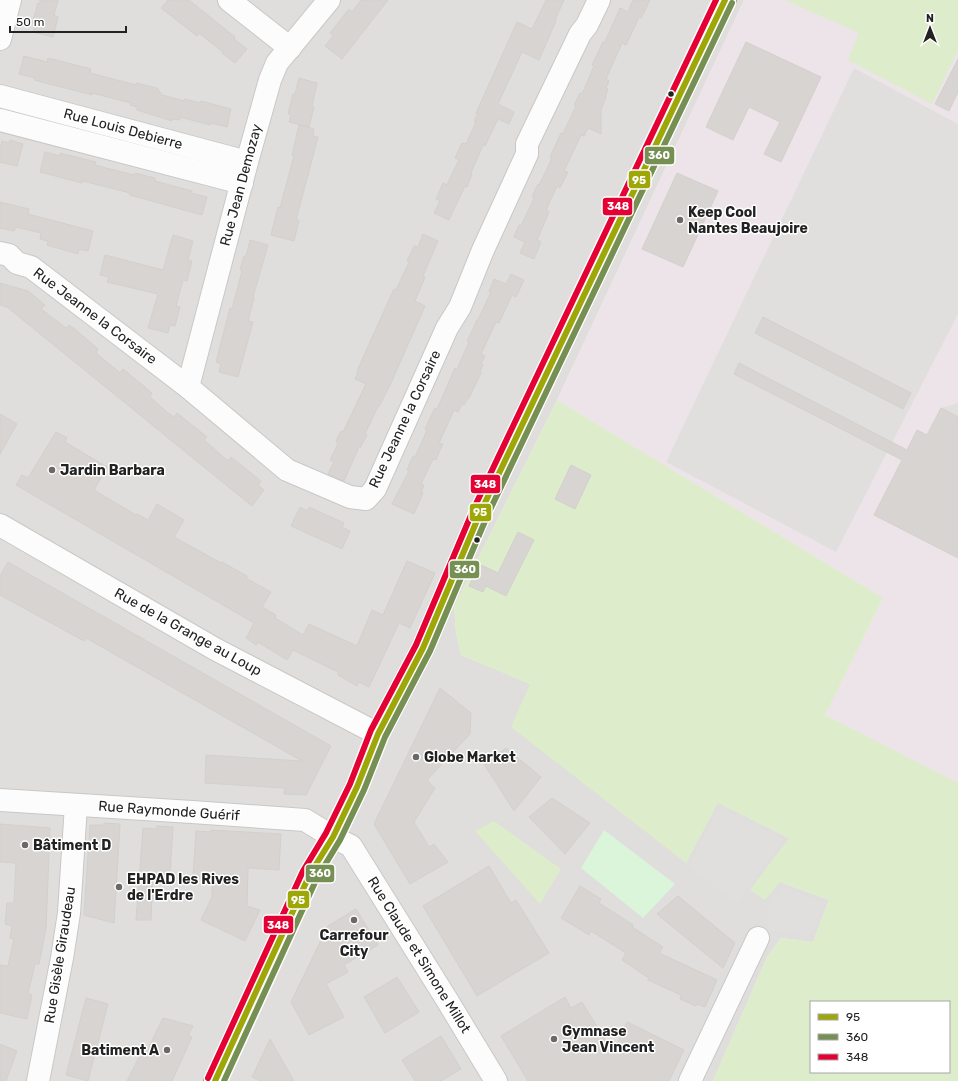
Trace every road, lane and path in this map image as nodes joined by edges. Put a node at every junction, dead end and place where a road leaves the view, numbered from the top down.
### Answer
1 (10, 0) edge
2 (229, 0) edge
3 (329, 0) edge
4 (599, 0) edge
5 (725, 0) edge
6 (0, 39) edge
7 (290, 48) junction
8 (0, 96) edge
9 (0, 120) edge
10 (247, 162) junction
11 (242, 183) junction
12 (0, 253) edge
13 (188, 387) junction
14 (0, 526) edge
15 (378, 734) junction
16 (0, 800) edge
17 (76, 805) junction
18 (333, 837) junction
19 (758, 938) dead end
20 (38, 1081) edge
21 (215, 1081) edge
22 (496, 1081) edge
23 (690, 1081) edge

1 - 6 street
2 - 7 street
3 - 7 street, Rue Jean Demozay
4 - 13 street, Rue Jeanne la Corsaire
5 - 15 main road
7 - 10 street, Rue Jean Demozay
8 - 10 street, Rue Louis Debierre
9 - 11 street, Rue Louis Debierre
10 - 11 street, Rue Jean Demozay
11 - 13 street, Rue Jean Demozay
12 - 13 street, Rue Jeanne la Corsaire
14 - 15 street, Rue de la Grange au Loup
15 - 18 main road
16 - 17 street, Rue Raymonde Guérif
17 - 18 street, Rue Raymonde Guérif
17 - 20 street, Rue Gisèle Giraudeau
18 - 21 main road
18 - 22 street, Rue Claude et Simone Millot
19 - 23 street

